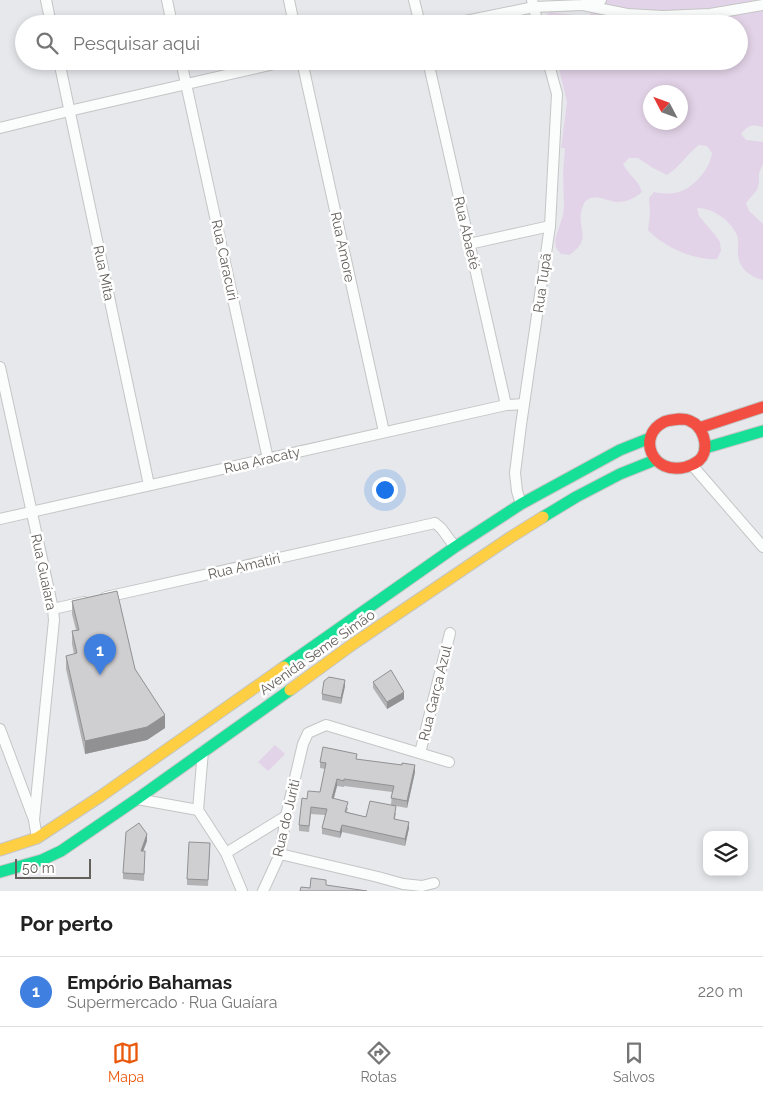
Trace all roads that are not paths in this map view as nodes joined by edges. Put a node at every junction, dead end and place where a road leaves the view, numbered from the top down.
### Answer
1 (46, 0) edge
2 (166, 0) edge
3 (289, 0) edge
4 (414, 0) edge
5 (602, 0) edge
6 (533, 3) edge
7 (583, 5) junction
8 (763, 5) edge
9 (49, 15) edge
10 (170, 15) edge
11 (292, 15) edge
12 (418, 15) edge
13 (486, 15) edge
14 (645, 15) edge
15 (686, 15) edge
16 (61, 70) edge
17 (183, 70) edge
18 (250, 70) edge
19 (304, 70) edge
20 (430, 70) edge
21 (550, 70) edge
22 (186, 85) junction
23 (69, 111) junction
24 (0, 128) edge
25 (550, 226) junction
26 (470, 244) junction
27 (0, 367) edge
28 (524, 404) junction
29 (506, 405) junction
30 (763, 407) edge
31 (699, 428) junction
32 (763, 431) edge
33 (384, 432) junction
34 (650, 438) junction
35 (705, 448) junction
36 (268, 459) junction
37 (655, 460) junction
38 (692, 465) junction
39 (149, 485) junction
40 (521, 504) junction
41 (32, 512) junction
42 (0, 519) edge
43 (455, 547) junction
44 (763, 547) edge
45 (53, 609) junction
46 (450, 633) dead end
47 (305, 653) junction
48 (292, 688) junction
49 (0, 729) edge
50 (203, 751) junction
51 (420, 754) junction
52 (449, 762) dead end
53 (101, 796) junction
54 (137, 799) junction
55 (198, 810) junction
56 (286, 816) junction
57 (34, 820) junction
58 (83, 836) junction
59 (38, 838) junction
60 (0, 850) edge
61 (226, 853) junction
62 (280, 854) junction
63 (0, 872) edge
64 (434, 883) dead end
65 (242, 891) edge
66 (263, 891) edge

1 - 9 street
2 - 10 street
3 - 11 street
4 - 12 street
5 - 7 street
6 - 7 street
6 - 13 street
7 - 14 street
8 - 15 street
16 - 23 street, Rua Mita
17 - 22 street, Rua Caracuri
18 - 22 street
19 - 33 street, Rua Amore
20 - 26 street, Rua Abaeté
21 - 25 street, Rua Tupã
22 - 23 street
22 - 36 street, Rua Caracuri
23 - 24 street
23 - 39 street, Rua Mita
25 - 26 street
25 - 28 street, Rua Tupã
26 - 29 street, Rua Abaeté
27 - 41 street, Rua Guaíara
28 - 29 street, Rua Aracaty
28 - 40 street, Rua Tupã
29 - 33 street, Rua Aracaty
30 - 31 main road
31 - 34 main road
31 - 35 main road
32 - 35 main road
33 - 36 street, Rua Aracaty
34 - 37 main road
34 - 40 main road, Avenida Seme Simão
35 - 38 main road
36 - 39 street, Rua Aracaty
37 - 38 main road
37 - 48 main road, Avenida Seme Simão
38 - 44 street
39 - 41 street, Rua Aracaty
40 - 43 main road, Avenida Seme Simão
41 - 42 street, Rua Aracaty
41 - 45 street, Rua Guaíara
43 - 45 street, Rua Amatiri
43 - 47 main road, Avenida Seme Simão
45 - 57 street, Rua Guaíara
46 - 51 street, Rua Garça Azul
47 - 48 main road
47 - 53 main road, Avenida Seme Simão
48 - 50 main road, Avenida Seme Simão
49 - 57 street
50 - 54 main road, Avenida Seme Simão
50 - 55 street
51 - 52 street
51 - 56 street, Rua do Juriti
53 - 58 main road
53 - 59 main road, Avenida Seme Simão
54 - 55 street
54 - 58 main road, Avenida Seme Simão
55 - 61 street
56 - 61 street
56 - 62 street, Rua do Juriti
57 - 59 street, Rua Guaíara
58 - 63 main road, Avenida Seme Simão
59 - 60 main road, Avenida Seme Simão
61 - 65 street
62 - 64 street
62 - 66 street, Rua do Juriti

